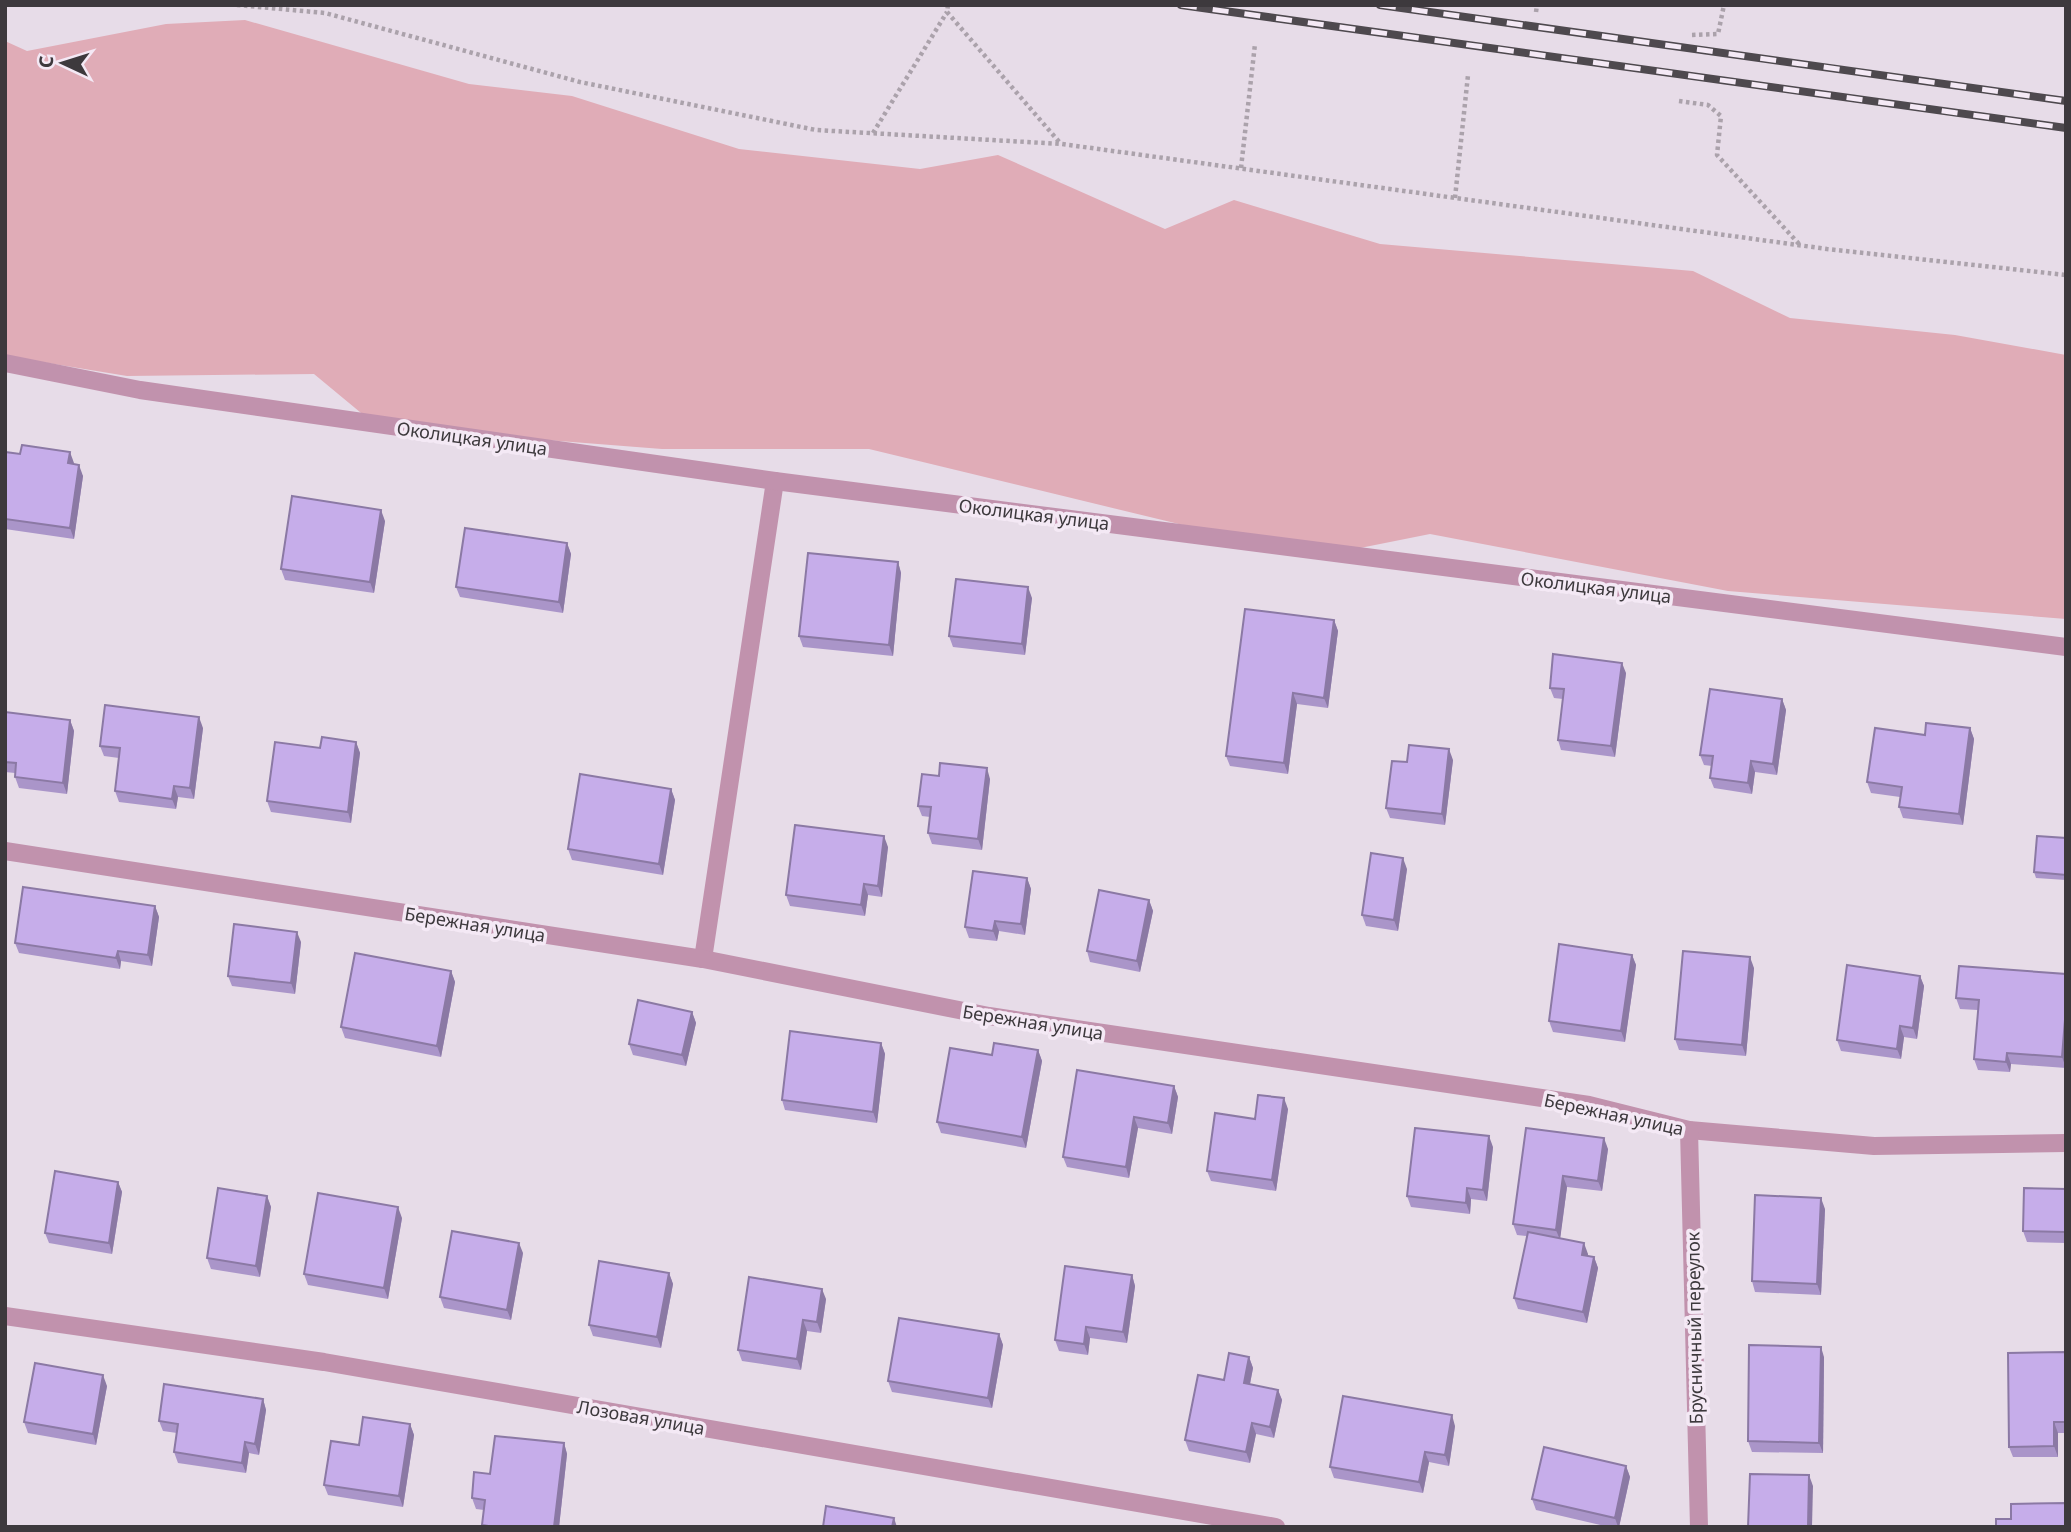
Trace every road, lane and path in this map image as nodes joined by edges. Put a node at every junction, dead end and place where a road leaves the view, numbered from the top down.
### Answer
1 (237, 5) edge
2 (948, 5) edge
3 (1724, 5) edge
4 (947, 12) junction
5 (1692, 35) dead end
6 (1255, 44) dead end
7 (1468, 75) dead end
8 (1678, 101) dead end
9 (873, 133) junction
10 (1062, 144) junction
11 (1241, 168) junction
12 (1455, 198) junction
13 (1800, 245) junction
14 (2066, 275) edge
15 (5, 363) edge
16 (775, 481) junction
17 (2066, 647) edge
18 (5, 851) edge
19 (703, 959) junction
20 (1689, 1130) junction
21 (2066, 1143) edge
22 (5, 1316) edge
23 (1276, 1527) edge
24 (1699, 1527) edge

1 - 9 path
2 - 4 path
3 - 5 path
4 - 9 path
4 - 10 path
6 - 11 path
7 - 12 path
8 - 13 path
9 - 10 path
10 - 11 path
11 - 12 path
12 - 13 path
13 - 14 path
15 - 16 street, Околицкая улица
16 - 17 street, Околицкая улица
16 - 19 street
18 - 19 street, Бережная улица
19 - 20 street, Бережная улица
20 - 21 street, Бережная улица
20 - 24 street, Брусничный переулок
22 - 23 street, Лозовая улица

